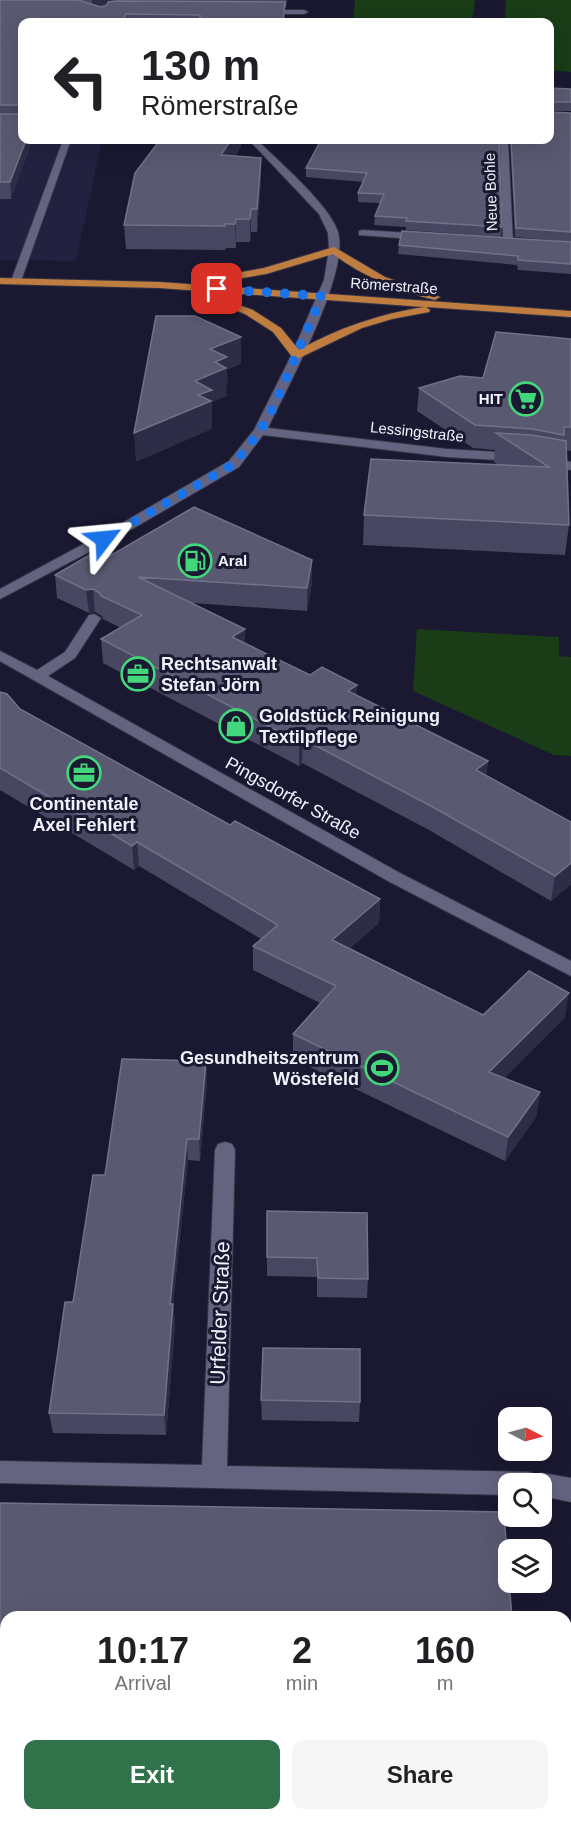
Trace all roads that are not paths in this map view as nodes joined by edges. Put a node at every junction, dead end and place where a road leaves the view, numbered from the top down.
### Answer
1 (245, 12) edge
2 (304, 12) dead end
3 (66, 144) edge
4 (257, 144) edge
5 (504, 144) edge
6 (363, 233) dead end
7 (435, 237) edge
8 (478, 240) edge
9 (334, 250) junction
10 (0, 281) edge
11 (16, 281) junction
12 (174, 286) junction
13 (322, 296) junction
14 (469, 305) junction
15 (571, 314) edge
16 (297, 356) junction
17 (260, 431) junction
18 (571, 466) edge
19 (122, 529) junction
20 (140, 539) edge
21 (0, 595) edge
22 (94, 618) dead end
23 (0, 655) edge
24 (39, 675) junction
25 (571, 969) edge
26 (225, 1150) dead end
27 (0, 1472) edge
28 (214, 1476) junction
29 (498, 1483) edge
30 (552, 1487) edge
31 (571, 1490) edge

1 - 2 street
3 - 11 street
4 - 9 street
5 - 8 street, Neue Bohle
6 - 7 street
9 - 12 main road
9 - 13 street
9 - 14 main road
10 - 11 main road, Römerstraße
11 - 12 main road, Römerstraße
12 - 13 main road, Römerstraße
12 - 16 main road
13 - 14 main road, Römerstraße
13 - 16 street
14 - 15 main road, Römerstraße
14 - 16 main road
16 - 17 street
17 - 18 street, Lessingstraße
17 - 19 street
19 - 20 street
19 - 21 street
22 - 24 street
23 - 24 street, Pingsdorfer Straße
24 - 25 street, Pingsdorfer Straße
26 - 28 street, Urfelder Straße
27 - 28 street
28 - 29 street
30 - 31 street

